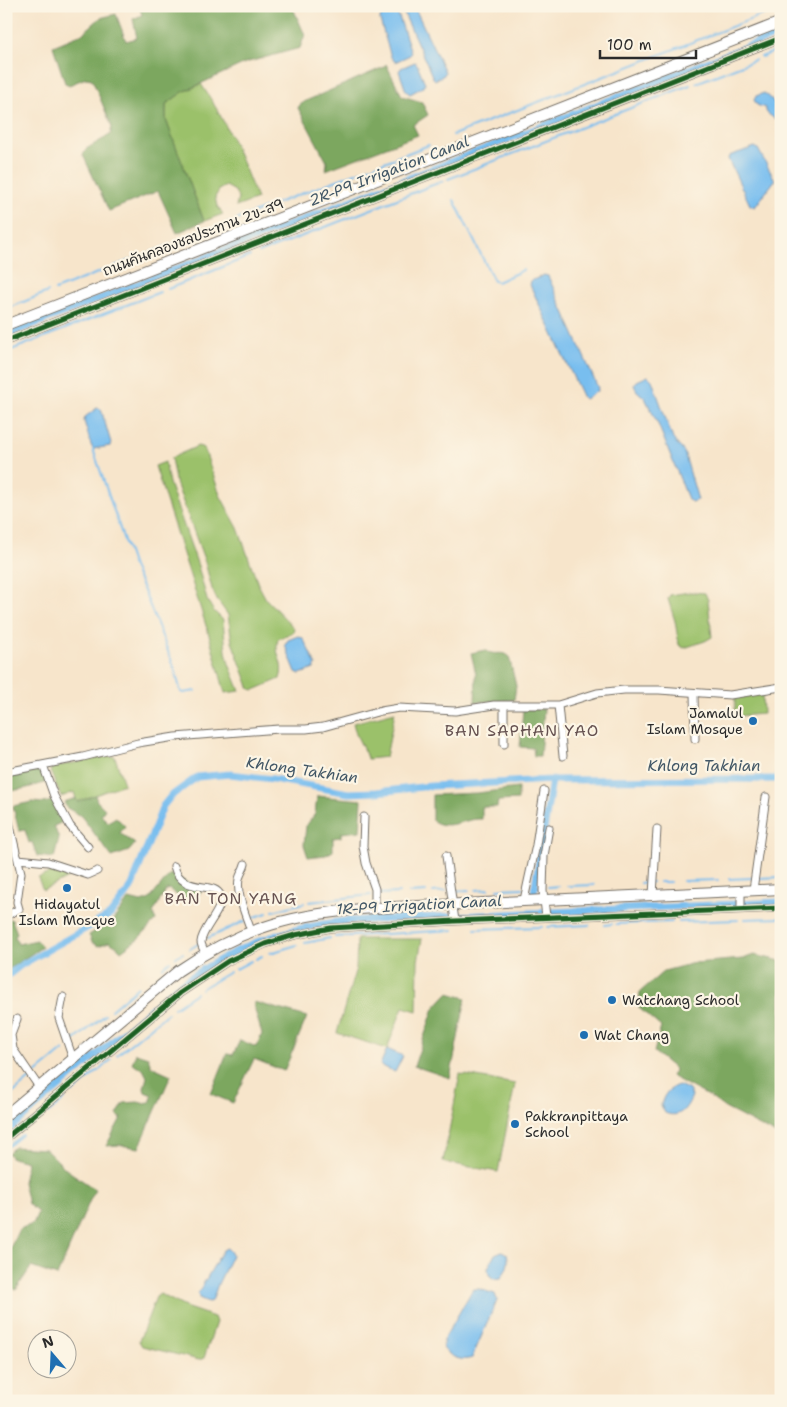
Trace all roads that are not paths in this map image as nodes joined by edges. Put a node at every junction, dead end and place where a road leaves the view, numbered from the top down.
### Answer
1 (781, 22) edge
2 (781, 38) edge
3 (752, 42) junction
4 (438, 164) junction
5 (6, 325) edge
6 (6, 341) edge
7 (781, 687) edge
8 (694, 693) junction
9 (504, 705) junction
10 (558, 705) junction
11 (694, 739) dead end
12 (504, 744) dead end
13 (563, 756) dead end
14 (43, 765) junction
15 (6, 772) edge
16 (544, 791) dead end
17 (766, 797) dead end
18 (6, 809) edge
19 (364, 817) dead end
20 (548, 828) dead end
21 (657, 829) dead end
22 (88, 847) dead end
23 (446, 856) dead end
24 (18, 859) junction
25 (245, 864) dead end
26 (174, 866) dead end
27 (97, 871) dead end
28 (781, 889) edge
29 (753, 890) junction
30 (741, 893) junction
31 (653, 894) junction
32 (524, 900) junction
33 (544, 902) junction
34 (375, 908) junction
35 (741, 908) junction
36 (781, 908) edge
37 (453, 913) junction
38 (467, 913) junction
39 (323, 914) junction
40 (6, 916) edge
41 (546, 916) junction
42 (326, 927) junction
43 (251, 930) junction
44 (239, 940) junction
45 (244, 951) junction
46 (205, 953) junction
47 (63, 997) dead end
48 (17, 1019) dead end
49 (73, 1058) junction
50 (39, 1087) junction
51 (6, 1115) edge
52 (6, 1138) edge

1 - 3 main road, ถนนคันคลองชลประทาน 2ข-ส9
2 - 3 street
3 - 4 main road, ถนนคันคลองชลประทาน 2ข-ส9
3 - 4 street
4 - 5 main road, ถนนคันคลองชลประทาน 2ข-ส9
4 - 6 street
7 - 8 street
8 - 10 street
8 - 11 street
9 - 10 street
9 - 12 street
9 - 14 street
10 - 13 street
14 - 15 street
14 - 22 street
16 - 32 street
17 - 29 street
18 - 24 street
19 - 34 street
20 - 33 street
21 - 31 street
23 - 37 street
24 - 27 street
24 - 40 street
25 - 43 street
26 - 46 street
28 - 29 main road
29 - 30 main road
30 - 31 main road
30 - 35 street
31 - 33 main road
32 - 33 main road
32 - 38 main road
33 - 41 street
34 - 37 main road
34 - 39 main road
35 - 36 street
35 - 41 street
37 - 38 main road
37 - 38 street
37 - 42 street
38 - 41 street
39 - 42 street
39 - 43 main road
42 - 45 street
43 - 44 main road
44 - 45 street
44 - 46 main road
45 - 52 street
46 - 49 main road
47 - 49 street
48 - 50 street
49 - 50 main road
50 - 51 main road

